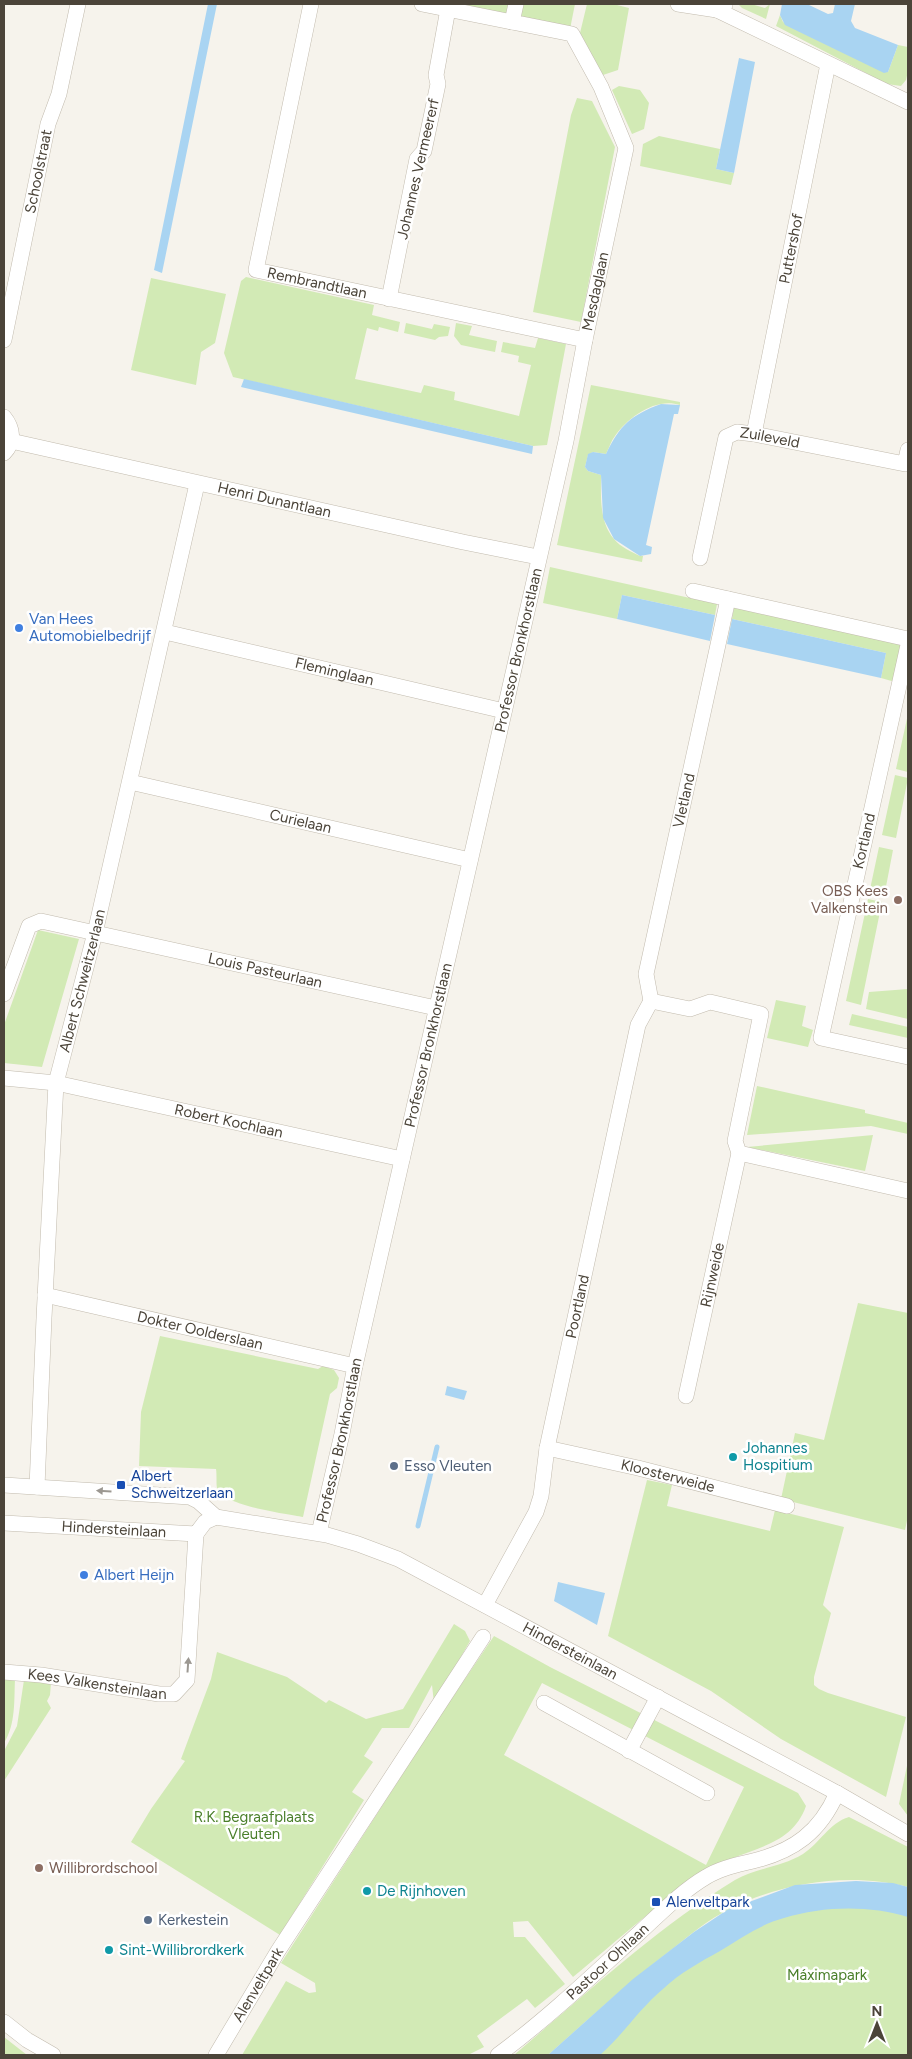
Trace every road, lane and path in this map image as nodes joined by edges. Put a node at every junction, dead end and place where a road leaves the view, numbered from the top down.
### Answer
1 (78, 4) edge
2 (311, 4) edge
3 (422, 4) edge
4 (516, 4) edge
5 (678, 4) edge
6 (721, 7) edge
7 (448, 9) junction
8 (512, 22) junction
9 (828, 64) junction
10 (908, 102) edge
11 (389, 300) junction
12 (4, 340) edge
13 (585, 340) junction
14 (4, 417) edge
15 (754, 434) junction
16 (7, 447) edge
17 (907, 457) edge
18 (197, 484) junction
19 (538, 557) junction
20 (700, 558) dead end
21 (693, 591) dead end
22 (728, 599) junction
23 (165, 632) junction
24 (908, 638) edge
25 (908, 645) edge
26 (504, 711) junction
27 (130, 782) junction
28 (470, 860) junction
29 (95, 934) junction
30 (4, 994) edge
31 (651, 1001) junction
32 (436, 1008) junction
33 (908, 1057) edge
34 (4, 1078) edge
35 (56, 1083) junction
36 (738, 1153) junction
37 (402, 1159) junction
38 (908, 1191) edge
39 (45, 1295) junction
40 (355, 1366) junction
41 (686, 1396) dead end
42 (547, 1448) junction
43 (4, 1484) edge
44 (37, 1487) junction
45 (787, 1506) dead end
46 (216, 1517) junction
47 (4, 1523) edge
48 (319, 1533) junction
49 (196, 1534) junction
50 (485, 1604) junction
51 (482, 1637) dead end
52 (4, 1672) edge
53 (658, 1697) junction
54 (544, 1703) dead end
55 (630, 1751) junction
56 (707, 1793) dead end
57 (838, 1793) junction
58 (908, 1834) edge
59 (4, 2022) edge
60 (53, 2055) edge
61 (216, 2055) edge
62 (498, 2055) edge

1 - 12 street, Schoolstraat
2 - 11 street, Rembrandtlaan
3 - 7 street
4 - 8 street
5 - 6 street
6 - 9 street
7 - 8 street
7 - 11 street, Johannes Vermeererf
8 - 13 street, Mesdaglaan
9 - 10 street
9 - 15 street, Puttershof
11 - 13 street, Rembrandtlaan
13 - 19 street, Mesdaglaan
14 - 16 street
15 - 17 street, Zuileveld
15 - 20 street, Zuileveld
16 - 18 street, Henri Dunantlaan
18 - 19 street, Henri Dunantlaan
18 - 23 street, Albert Schweitzerlaan
19 - 26 street, Professor Bronkhorstlaan
21 - 22 street
22 - 24 street
22 - 31 street, Vletland
23 - 26 street, Fleminglaan
23 - 27 street, Albert Schweitzerlaan
25 - 33 street, Kortland
26 - 28 street, Professor Bronkhorstlaan
27 - 28 street, Curielaan
27 - 29 street, Albert Schweitzerlaan
28 - 32 street, Professor Bronkhorstlaan
29 - 30 street, Louis Pasteurlaan
29 - 32 street, Louis Pasteurlaan
29 - 35 street, Albert Schweitzerlaan
31 - 36 street, Rijnweide
31 - 42 street, Poortland
32 - 37 street, Professor Bronkhorstlaan
34 - 35 street, Robert Kochlaan
35 - 37 street, Robert Kochlaan
35 - 39 street, Albert Schweitzerlaan
36 - 38 street
36 - 41 street, Rijnweide
37 - 40 street, Professor Bronkhorstlaan
39 - 40 street, Dokter Oolderslaan
39 - 44 street, Albert Schweitzerlaan
40 - 48 street, Professor Bronkhorstlaan
42 - 45 street, Kloosterweide
42 - 50 street, Poortland
43 - 44 street
46 -> 44 street
46 - 48 street, Hindersteinlaan
46 - 49 street
47 - 49 street, Hindersteinlaan
48 - 50 street, Hindersteinlaan
52 -> 49 street, Kees Valkensteinlaan
50 - 53 street, Hindersteinlaan
51 - 61 street, Alenveltpark
53 - 55 street
53 - 57 street, Hindersteinlaan
54 - 55 street
55 - 56 street
57 - 58 street, Hindersteinlaan
57 - 62 street, Pastoor Ohllaan
59 - 60 street

